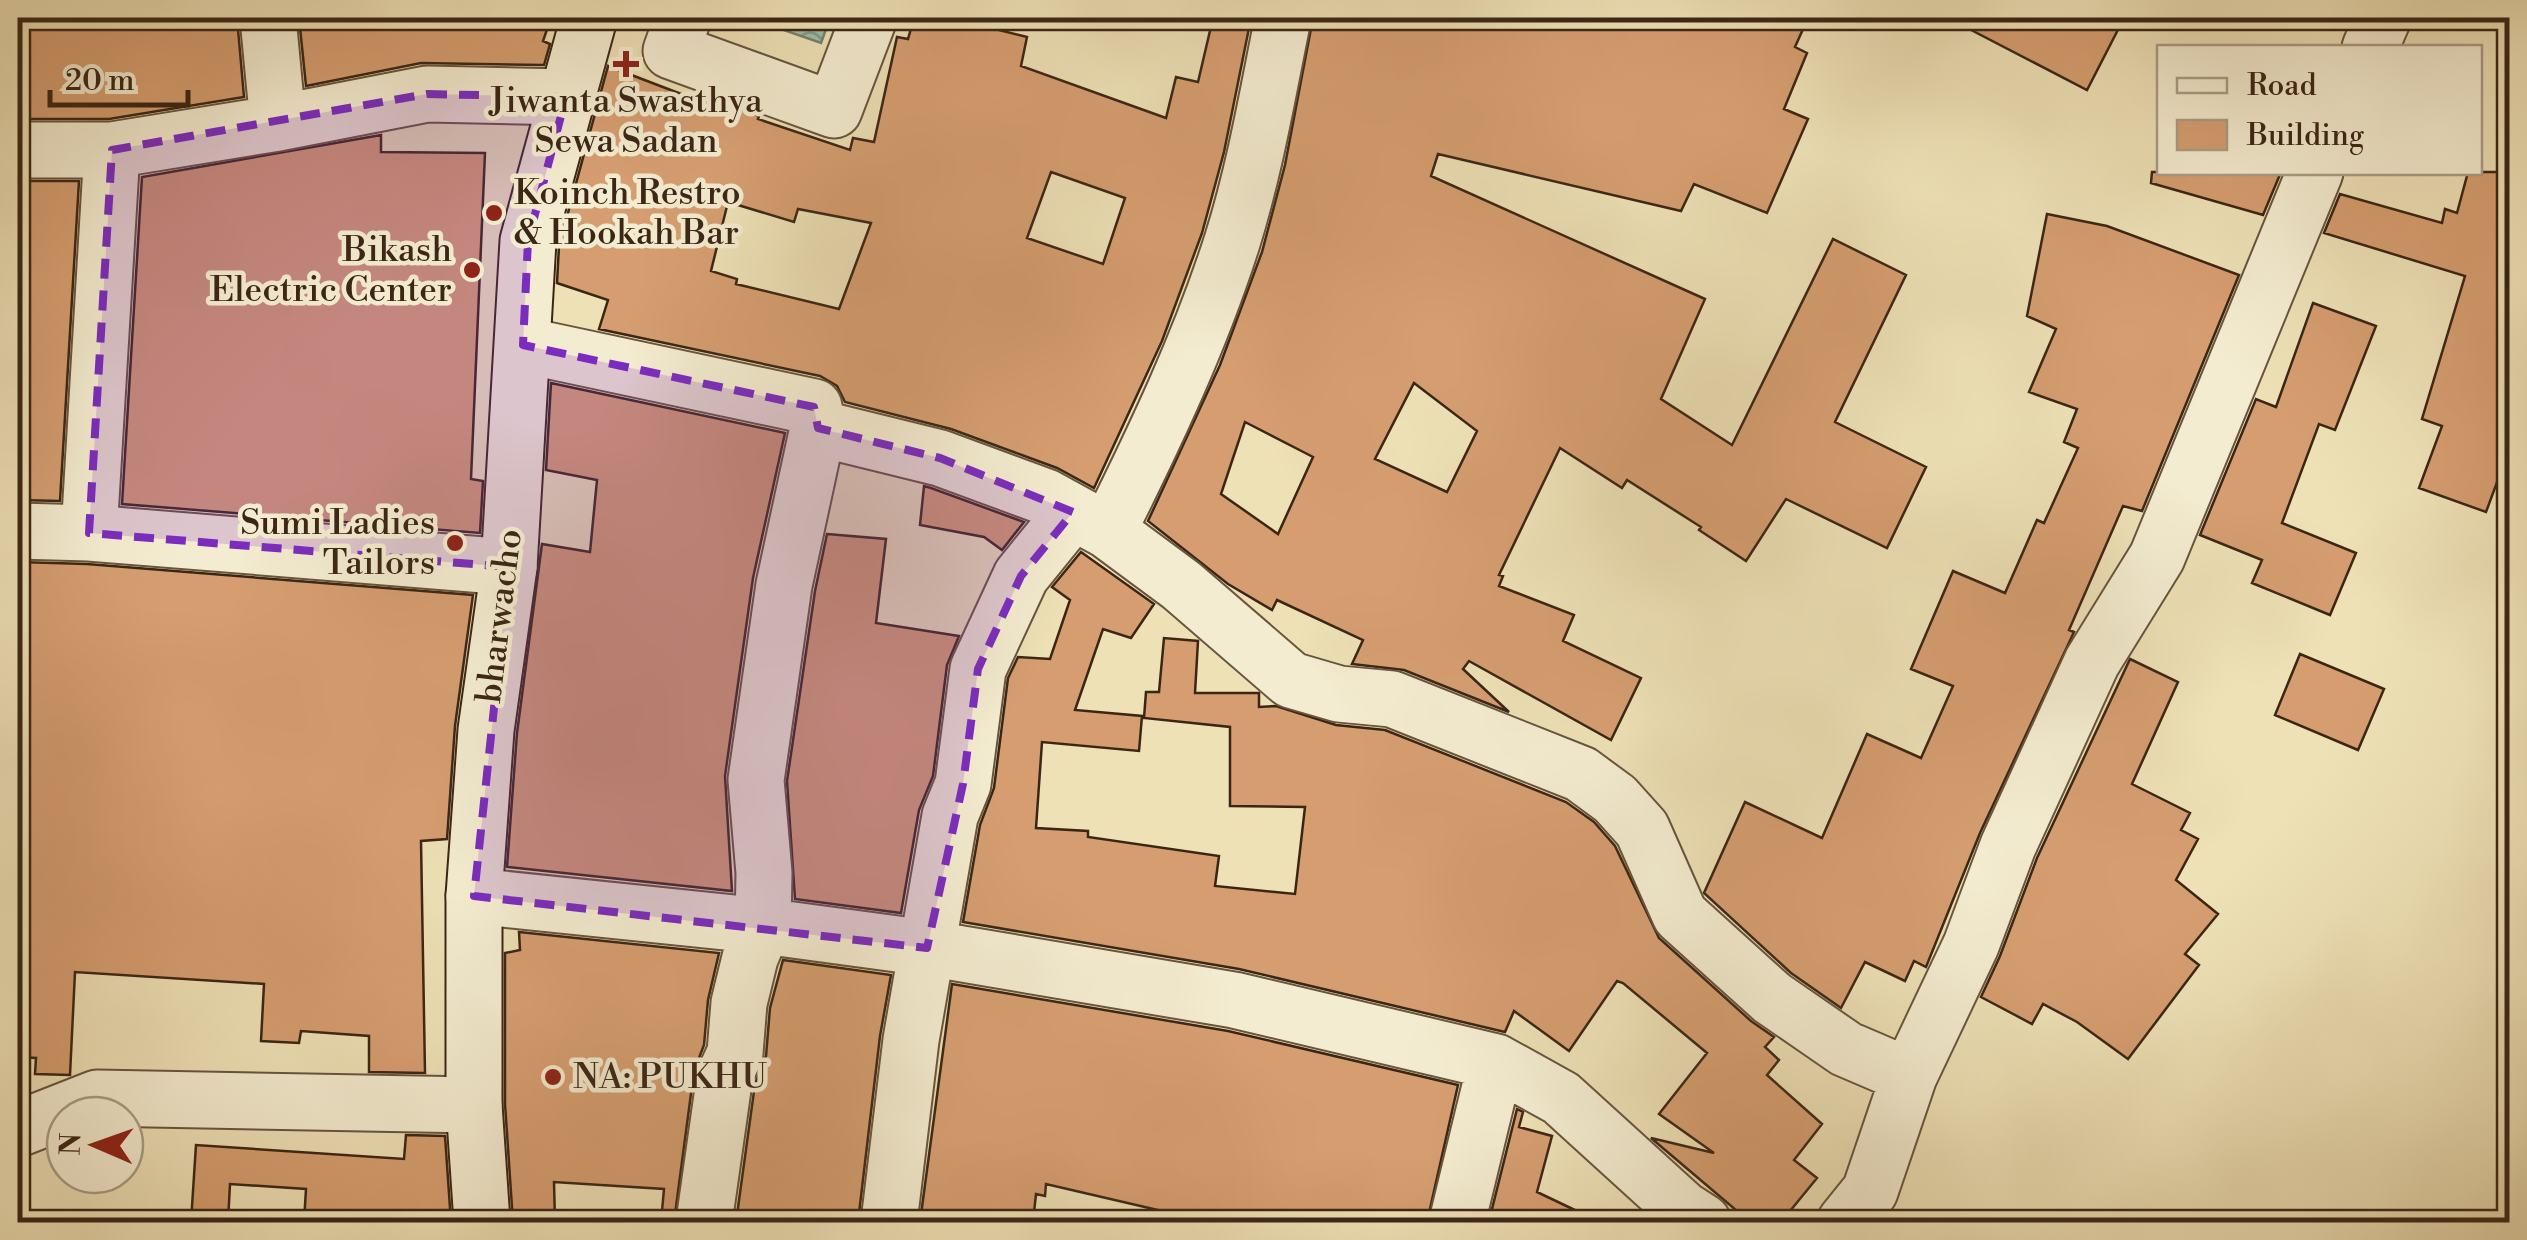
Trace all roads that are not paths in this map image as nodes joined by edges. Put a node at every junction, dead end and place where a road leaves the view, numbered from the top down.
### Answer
1 (268, 18) edge
2 (589, 18) edge
3 (683, 18) edge
4 (868, 18) edge
5 (1283, 18) edge
6 (2383, 18) edge
7 (2371, 45) edge
8 (566, 97) junction
9 (278, 123) junction
10 (18, 150) edge
11 (112, 150) junction
12 (2314, 175) edge
13 (523, 345) junction
14 (818, 428) junction
15 (1090, 521) junction
16 (18, 532) edge
17 (89, 533) junction
18 (509, 568) junction
19 (474, 896) junction
20 (763, 926) junction
21 (927, 948) junction
22 (1496, 1062) junction
23 (1909, 1076) junction
24 (474, 1105) junction
25 (18, 1129) edge
26 (482, 1222) edge
27 (704, 1222) edge
28 (889, 1222) edge
29 (1457, 1222) edge
30 (1702, 1222) edge
31 (1845, 1222) edge

1 - 9 street
2 - 8 street, bharwacho
3 - 4 street
5 - 15 street
6 - 7 street
8 - 9 street
8 - 13 street, bharwacho
9 - 11 street
10 - 11 street
11 - 17 street
12 - 23 street
13 - 14 street
13 - 18 street, bharwacho
14 - 15 street
14 - 20 street
15 - 21 street
15 - 23 street
16 - 17 street
17 - 18 street
18 - 19 street, bharwacho
19 - 20 street
19 - 24 street, bharwacho
20 - 21 street
20 - 27 street
21 - 22 street
21 - 28 street
22 - 29 street
22 - 30 street
23 - 31 street
24 - 25 street
24 - 26 street, bharwacho

